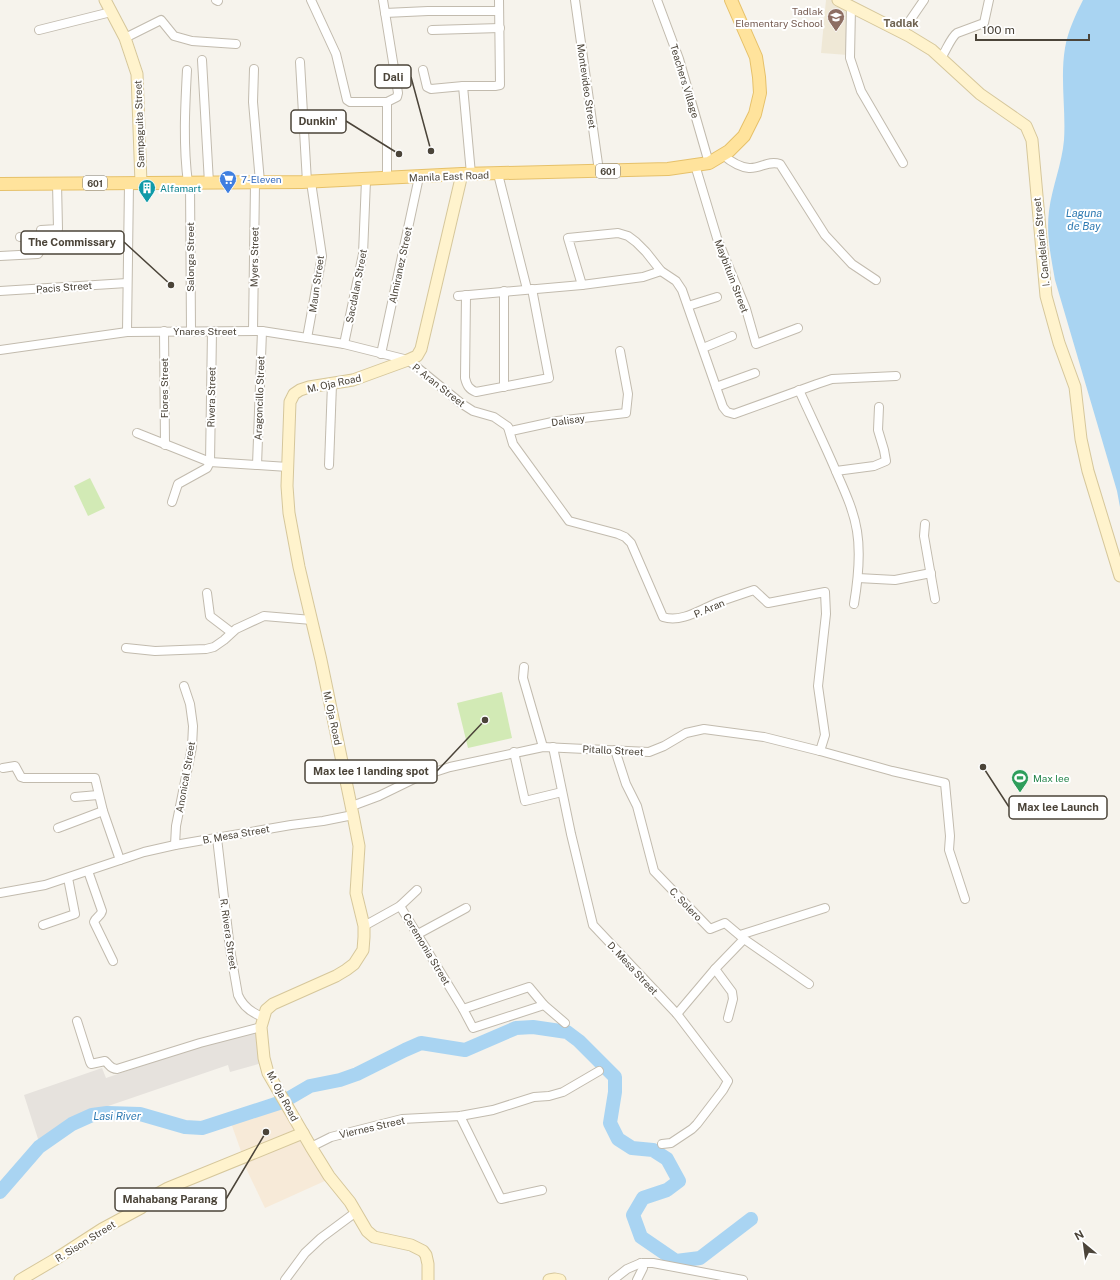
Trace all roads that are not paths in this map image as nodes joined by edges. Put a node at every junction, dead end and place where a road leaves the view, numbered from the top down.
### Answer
1 (105, 0) edge
2 (311, 0) edge
3 (383, 0) edge
4 (499, 0) edge
5 (575, 0) edge
6 (657, 0) edge
7 (731, 0) edge
8 (838, 0) edge
9 (924, 0) edge
10 (989, 0) edge
11 (850, 7) junction
12 (499, 11) junction
13 (111, 12) junction
14 (384, 13) junction
15 (500, 28) junction
16 (39, 30) dead end
17 (432, 30) dead end
18 (902, 32) junction
19 (125, 38) junction
20 (236, 44) dead end
21 (941, 58) junction
22 (202, 60) dead end
23 (300, 62) dead end
24 (254, 69) dead end
25 (187, 70) dead end
26 (423, 70) dead end
27 (463, 86) junction
28 (387, 102) junction
29 (722, 155) junction
30 (709, 162) junction
31 (903, 163) dead end
32 (695, 165) junction
33 (599, 171) junction
34 (466, 174) junction
35 (498, 174) junction
36 (419, 177) junction
37 (387, 178) junction
38 (366, 180) junction
39 (309, 182) junction
40 (57, 183) junction
41 (135, 183) junction
42 (189, 183) junction
43 (209, 183) junction
44 (258, 183) junction
45 (0, 184) edge
46 (41, 233) junction
47 (20, 237) dead end
48 (0, 256) edge
49 (661, 271) junction
50 (876, 280) dead end
51 (127, 282) junction
52 (582, 285) junction
53 (529, 289) junction
54 (0, 290) edge
55 (504, 292) junction
56 (718, 297) dead end
57 (688, 306) junction
58 (798, 328) dead end
59 (164, 331) junction
60 (190, 331) junction
61 (212, 331) junction
62 (258, 331) junction
63 (127, 332) junction
64 (732, 336) dead end
65 (308, 338) junction
66 (344, 344) junction
67 (702, 348) junction
68 (0, 350) edge
69 (620, 351) dead end
70 (382, 354) junction
71 (408, 360) junction
72 (754, 373) dead end
73 (896, 376) dead end
74 (332, 384) junction
75 (504, 387) junction
76 (716, 387) junction
77 (800, 390) junction
78 (879, 407) dead end
79 (509, 429) junction
80 (137, 433) dead end
81 (165, 445) junction
82 (210, 462) junction
83 (257, 465) junction
84 (329, 465) dead end
85 (288, 467) junction
86 (836, 471) junction
87 (172, 502) dead end
88 (925, 524) dead end
89 (931, 573) junction
90 (1120, 576) edge
91 (858, 578) junction
92 (207, 594) dead end
93 (935, 599) dead end
94 (854, 604) dead end
95 (312, 620) junction
96 (231, 632) junction
97 (126, 648) dead end
98 (524, 667) dead end
99 (184, 686) dead end
100 (543, 747) junction
101 (553, 747) junction
102 (615, 750) junction
103 (820, 751) junction
104 (514, 752) junction
105 (3, 768) dead end
106 (562, 792) junction
107 (98, 795) junction
108 (75, 797) dead end
109 (353, 810) junction
110 (103, 811) junction
111 (58, 828) dead end
112 (217, 838) junction
113 (175, 845) junction
114 (120, 860) junction
115 (88, 871) junction
116 (68, 878) junction
117 (417, 890) dead end
118 (0, 893) edge
119 (965, 900) dead end
120 (400, 906) junction
121 (466, 908) dead end
122 (825, 908) dead end
123 (43, 925) dead end
124 (364, 926) junction
125 (418, 934) junction
126 (742, 937) junction
127 (113, 961) dead end
128 (715, 969) junction
129 (809, 984) dead end
130 (544, 1005) junction
131 (463, 1009) junction
132 (677, 1014) junction
133 (728, 1018) dead end
134 (77, 1021) dead end
135 (262, 1022) junction
136 (565, 1023) dead end
137 (600, 1072) dead end
138 (460, 1116) junction
139 (303, 1133) junction
140 (662, 1144) dead end
141 (311, 1147) junction
142 (542, 1190) dead end
143 (356, 1212) junction
144 (640, 1263) junction
145 (20, 1280) edge
146 (285, 1280) edge
147 (428, 1280) edge
148 (549, 1280) edge
149 (560, 1280) edge
150 (614, 1280) edge
151 (637, 1280) edge
152 (743, 1280) edge

1 - 13 street, Sampaguita Street
2 - 28 street
3 - 14 street
4 - 12 street
5 - 33 street, Montevideo Street
6 - 30 street, Teachers Village
7 - 29 main road, Manila East Road / 601
8 - 11 street, I. Candelaria Street
9 - 18 street
10 - 21 street
11 - 18 street, I. Candelaria Street
11 - 31 street
12 - 14 street
12 - 15 street
13 - 16 street
13 - 19 street, Sampaguita Street
14 - 28 street
15 - 17 street
15 - 27 street
18 - 21 street, I. Candelaria Street
19 - 20 street
19 - 41 street, Sampaguita Street
21 - 90 street, I. Candelaria Street
22 - 43 street
23 - 39 street, Maun Street
24 - 44 street, Myers Street
25 - 42 street, Salonga Street
26 - 27 street
27 - 34 street
28 - 37 street
29 - 30 main road, Manila East Road / 601
29 - 50 street
30 - 32 main road, Manila East Road / 601
32 - 33 main road, Manila East Road / 601
32 - 58 street, Maybituin Street
33 - 35 main road, Manila East Road / 601
34 - 35 main road, Manila East Road / 601
34 - 36 main road, Manila East Road / 601
34 - 71 street, M. Oja Road
35 - 53 street
36 - 37 main road, Manila East Road / 601
36 - 70 street, Almiranez Street
37 - 38 main road, Manila East Road / 601
38 - 39 main road, Manila East Road / 601
38 - 66 street, Sacdalan Street
39 - 44 main road, Manila East Road / 601
39 - 65 street, Maun Street
40 - 41 main road, Manila East Road / 601
40 - 45 main road, Manila East Road / 601
40 - 46 street
41 - 42 main road, Manila East Road / 601
41 - 51 street
42 - 43 main road, Manila East Road / 601
42 - 60 street, Salonga Street
43 - 44 main road, Manila East Road / 601
44 - 62 street, Myers Street
46 - 47 street
46 - 48 street
49 - 52 street
49 - 52 street
49 - 57 street
51 - 54 street, Pacis Street
51 - 63 street
52 - 53 street
53 - 55 street
53 - 75 street
55 - 75 street
55 - 75 street
56 - 57 street
57 - 67 street
59 - 60 street, Ynares Street
59 - 63 street, Ynares Street
59 - 81 street, Flores Street
60 - 61 street, Ynares Street
61 - 62 street, Ynares Street
61 - 82 street, Rivera Street
62 - 65 street, Ynares Street
62 - 83 street, Aragoncillo Street
63 - 68 street, Ynares Street
64 - 67 street
65 - 66 street, Ynares Street
66 - 70 street, Ynares Street
67 - 76 street
69 - 79 street, Dalisay
70 - 71 street, Ynares Street
71 - 74 street, M. Oja Road
71 - 79 street, P. Aran Street
72 - 76 street
73 - 77 street
74 - 84 street
74 - 85 street, M. Oja Road
76 - 77 street
77 - 86 street
78 - 86 street
79 - 103 street, P. Aran
80 - 81 street
81 - 82 street
82 - 83 street
82 - 87 street
83 - 85 street
85 - 95 street, M. Oja Road
86 - 91 street
88 - 89 street
89 - 91 street
89 - 93 street
91 - 94 street
92 - 96 street
95 - 96 street
95 - 109 street, M. Oja Road
96 - 97 street
98 - 100 street
99 - 113 street, Anonical Street
100 - 101 street, Pitallo Street
100 - 104 street, Pitallo Street
101 - 102 street, Pitallo Street
101 - 106 street, D. Mesa Street
102 - 103 street, Pitallo Street
102 - 126 street, C. Solero
103 - 119 street, Pitallo Street
104 - 106 street
104 - 109 street, Pitallo Street
105 - 107 street
106 - 132 street, D. Mesa Street
107 - 108 street
107 - 110 street
109 - 112 street, B. Mesa Street
109 - 124 street, M. Oja Road
110 - 111 street
110 - 114 street
112 - 113 street, B. Mesa Street
112 - 135 street, R. Rivera Street
113 - 114 street, B. Mesa Street
114 - 115 street, B. Mesa Street
115 - 116 street, B. Mesa Street
115 - 127 street
116 - 118 street, B. Mesa Street
116 - 123 street
117 - 120 street
120 - 124 street, Ceremonia Street
120 - 125 street, Ceremonia Street
121 - 125 street
122 - 126 street
124 - 135 street, M. Oja Road
125 - 131 street, Ceremonia Street
126 - 128 street
126 - 129 street
128 - 132 street
128 - 133 street
130 - 131 street
130 - 131 street, Ceremonia Street
130 - 136 street
132 - 140 street, D. Mesa Street
134 - 135 street
135 - 139 street, M. Oja Road
137 - 138 street, Viernes Street
138 - 141 street, Viernes Street
138 - 142 street
139 - 141 street, M. Oja Road
139 - 145 street, R. Sison Street
141 - 143 street, M. Oja Road
143 - 146 street
143 - 147 street, M. Oja Road
144 - 150 street
144 - 151 street
144 - 152 street
148 - 149 street

